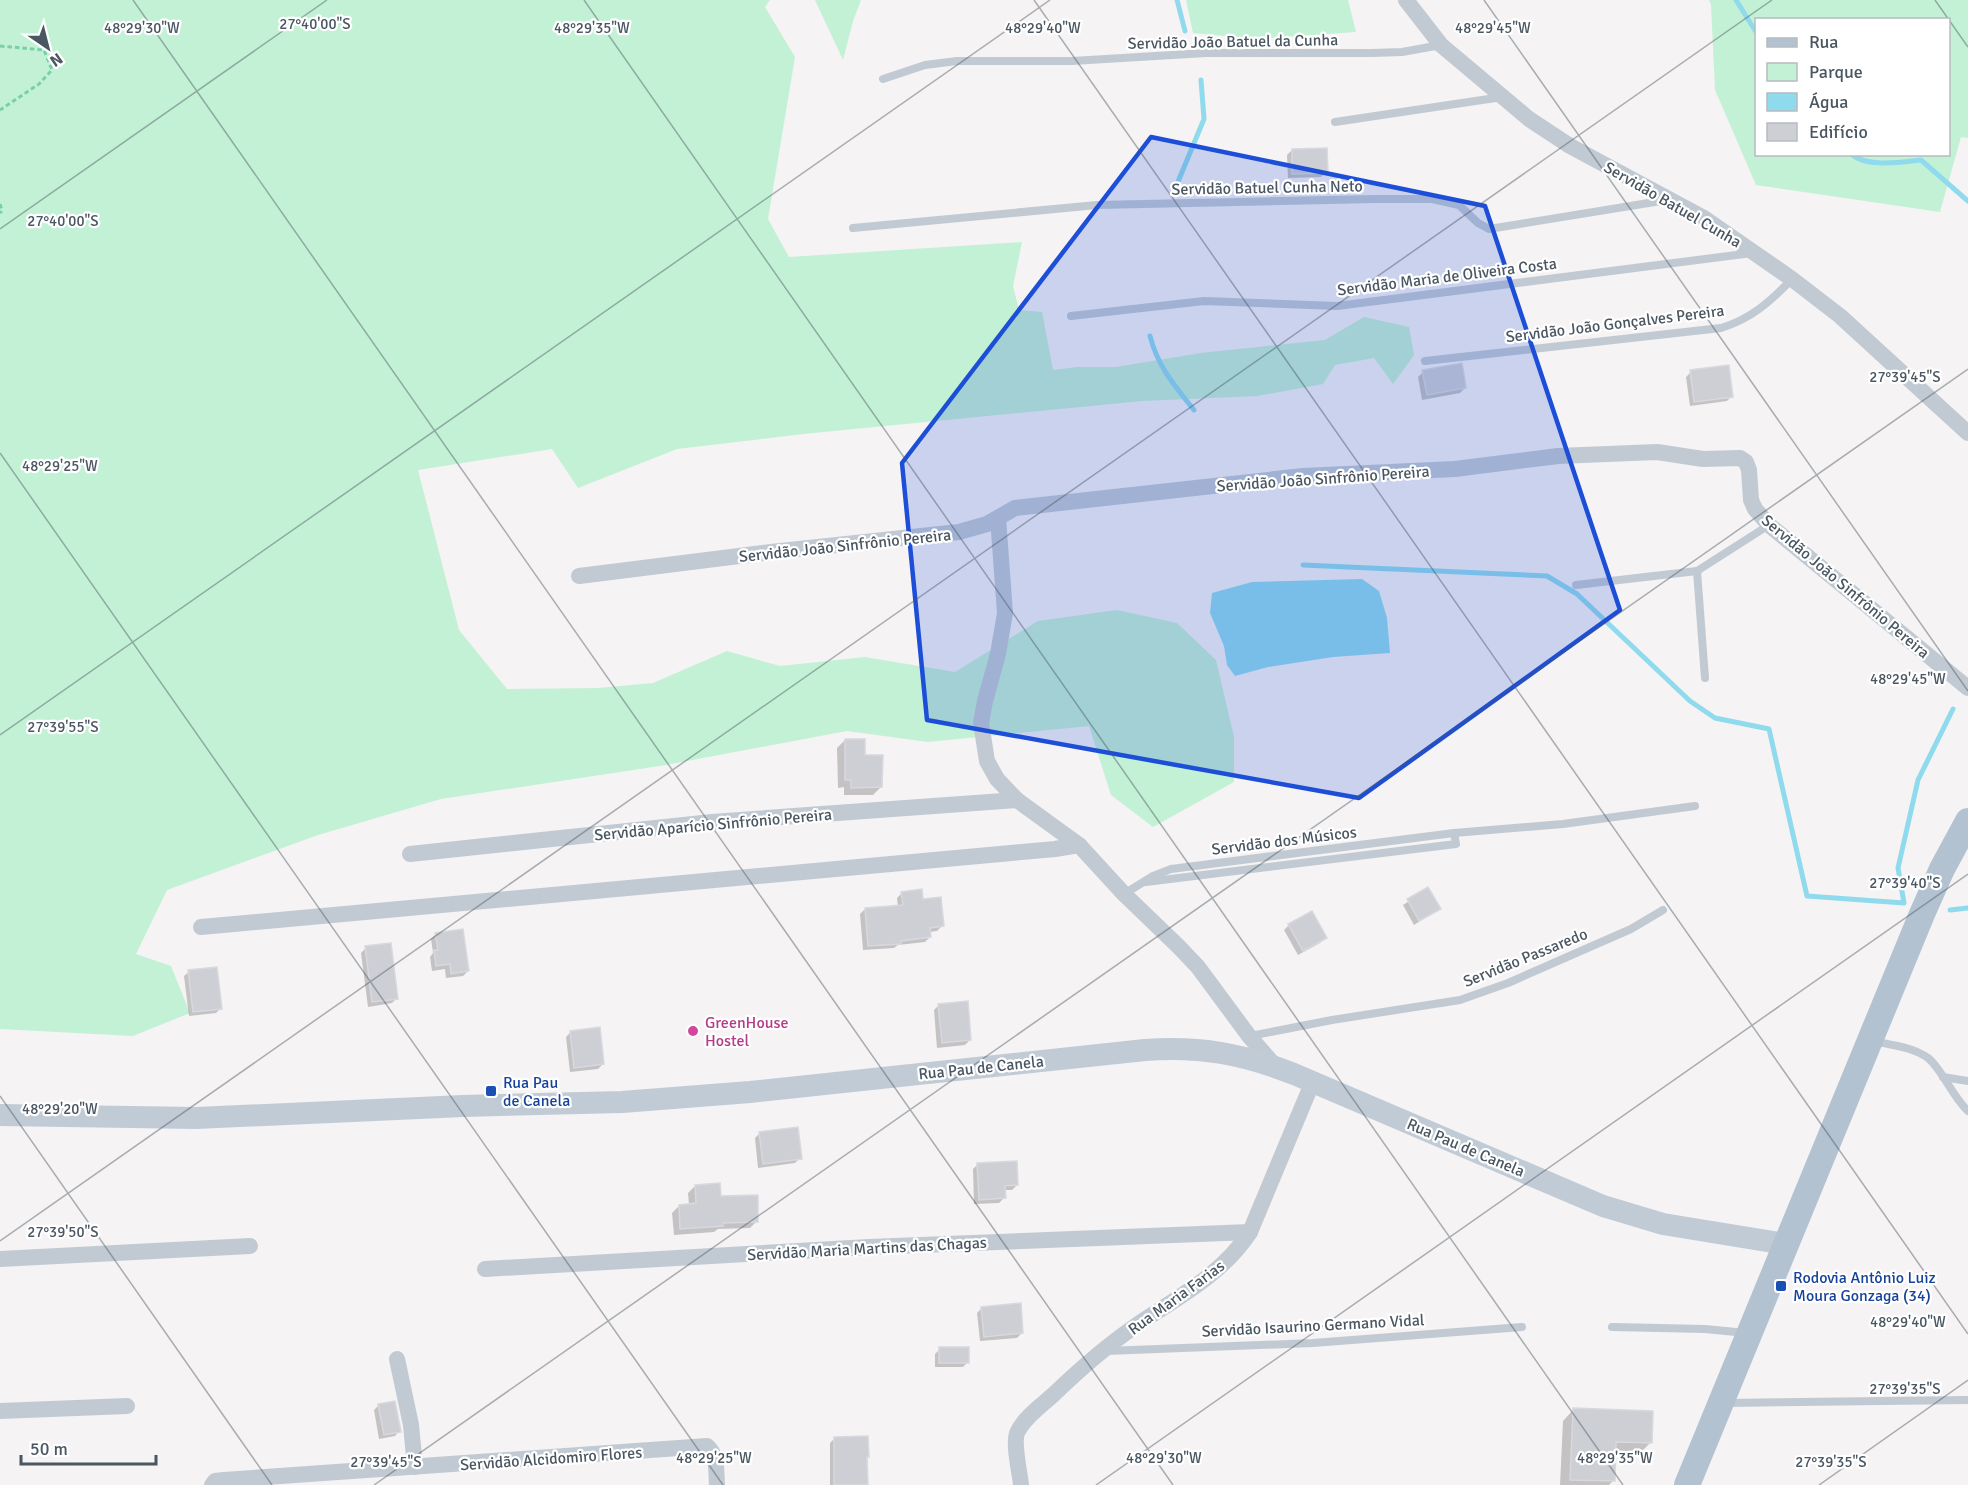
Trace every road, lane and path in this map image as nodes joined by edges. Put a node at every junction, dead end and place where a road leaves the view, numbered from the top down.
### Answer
1 (1406, 0) edge
2 (1441, 45) junction
3 (0, 46) edge
4 (883, 79) dead end
5 (1502, 97) junction
6 (0, 110) edge
7 (1335, 122) dead end
8 (1671, 199) junction
9 (0, 204) edge
10 (0, 213) edge
11 (853, 228) dead end
12 (1755, 252) junction
13 (1792, 279) junction
14 (1071, 316) dead end
15 (1425, 361) dead end
16 (1968, 433) edge
17 (998, 518) junction
18 (1769, 525) junction
19 (1697, 571) junction
20 (579, 576) dead end
21 (1576, 585) dead end
22 (1705, 678) dead end
23 (1968, 687) edge
24 (1017, 800) junction
25 (1695, 806) dead end
26 (1968, 821) edge
27 (1454, 833) junction
28 (1079, 845) junction
29 (1352, 847) junction
30 (1301, 852) junction
31 (410, 854) dead end
32 (1353, 857) junction
33 (1303, 863) junction
34 (1142, 883) junction
35 (1124, 894) junction
36 (1663, 910) dead end
37 (201, 927) dead end
38 (1250, 1036) junction
39 (1870, 1040) junction
40 (1277, 1067) junction
41 (1943, 1077) junction
42 (1313, 1081) junction
43 (1968, 1081) edge
44 (1968, 1111) edge
45 (0, 1115) edge
46 (1250, 1232) junction
47 (1785, 1245) junction
48 (250, 1246) dead end
49 (0, 1259) edge
50 (485, 1269) dead end
51 (1522, 1327) dead end
52 (1612, 1328) dead end
53 (1748, 1333) junction
54 (1105, 1351) junction
55 (397, 1359) dead end
56 (1968, 1400) edge
57 (1719, 1403) junction
58 (127, 1406) dead end
59 (0, 1411) edge
60 (415, 1467) junction
61 (212, 1485) edge
62 (717, 1485) edge
63 (1021, 1485) edge
64 (1687, 1485) edge

1 - 2 street, Servidão Batuel Cunha
2 - 4 lane, Servidão João Batuel da Cunha
2 - 5 street, Servidão Batuel Cunha
3 - 6 path
5 - 7 lane
5 - 8 street, Servidão Batuel Cunha
8 - 11 lane, Servidão Batuel Cunha Neto
8 - 12 street, Servidão Batuel Cunha
9 - 10 path
12 - 13 street, Servidão Batuel Cunha
12 - 14 lane, Servidão Maria de Oliveira Costa
13 - 15 lane, Servidão João Gonçalves Pereira
13 - 16 street, Servidão Batuel Cunha
17 - 18 street, Servidão João Sinfrônio Pereira
17 - 20 street, Servidão João Sinfrônio Pereira
17 - 24 street
18 - 19 lane
18 - 23 street, Servidão João Sinfrônio Pereira
19 - 21 lane
19 - 22 lane
24 - 28 street
24 - 31 street, Servidão Aparício Sinfrônio Pereira
25 - 27 lane, Servidão dos Músicos
26 - 39 main road
27 - 29 lane, Servidão dos Músicos
27 - 32 lane
28 - 35 street
28 - 37 street
29 - 30 lane, Servidão dos Músicos
29 - 32 lane
30 - 33 lane
30 - 34 lane, Servidão dos Músicos
32 - 33 lane
33 - 34 lane
34 - 35 lane, Servidão dos Músicos
35 - 38 street
36 - 38 lane, Servidão Passaredo
38 - 40 street
39 - 41 lane
39 - 47 main road
40 - 42 street, Rua Pau de Canela
40 - 45 street, Rua Pau de Canela
41 - 43 lane
41 - 44 lane
42 - 46 street, Rua Maria Farias
42 - 47 street, Rua Pau de Canela
46 - 50 street, Servidão Maria Martins das Chagas
46 - 54 street, Rua Maria Farias
47 - 53 main road
48 - 49 street
51 - 54 lane, Servidão Isaurino Germano Vidal
52 - 53 lane
53 - 57 main road
54 - 63 street, Rua Maria Farias
55 - 60 street
56 - 57 lane
57 - 64 main road
58 - 59 street
60 - 61 street, Servidão Alcidomiro Flores
60 - 62 street, Servidão Alcidomiro Flores

